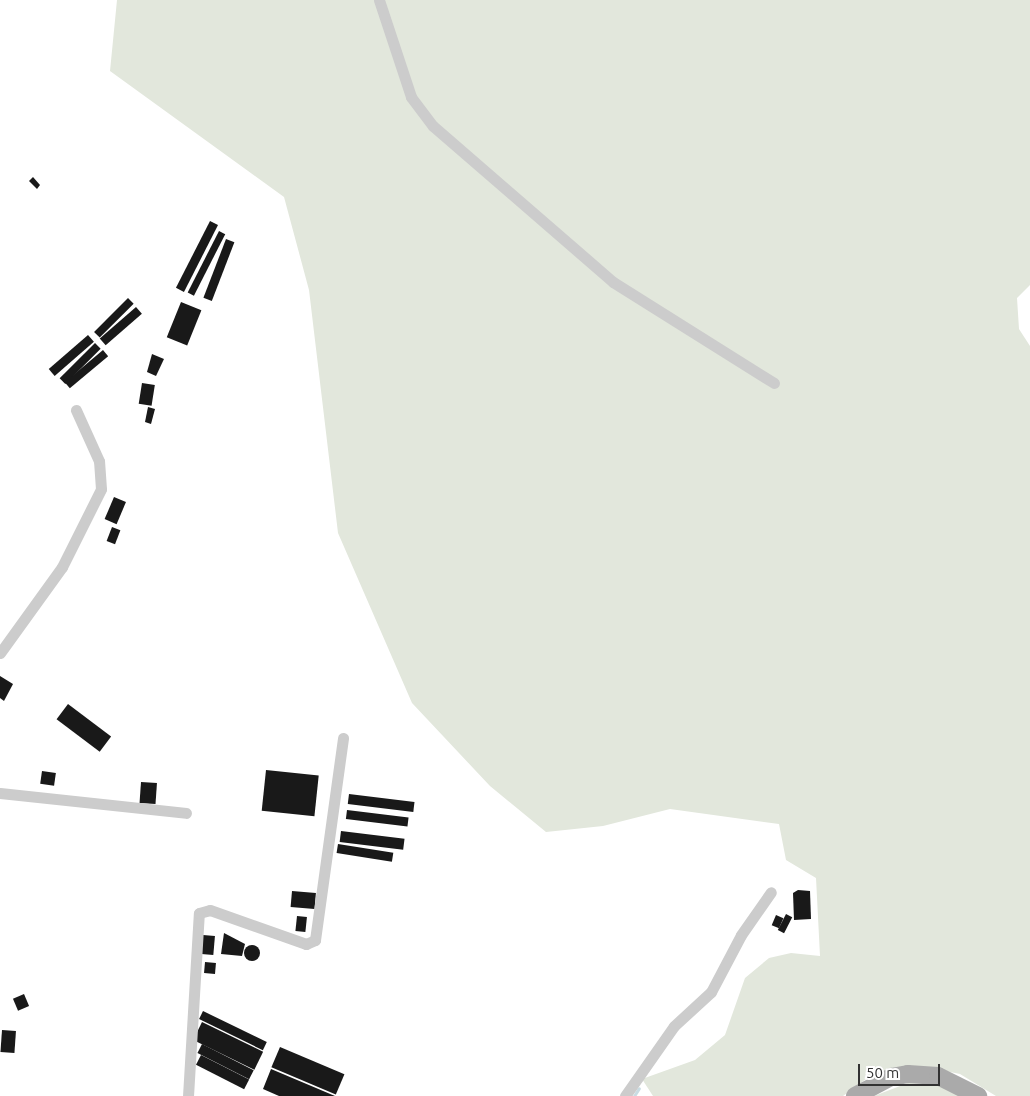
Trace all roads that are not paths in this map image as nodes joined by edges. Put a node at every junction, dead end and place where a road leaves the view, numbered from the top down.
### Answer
1 (378, 0) edge
2 (774, 383) dead end
3 (76, 410) dead end
4 (0, 653) edge
5 (343, 738) dead end
6 (0, 793) edge
7 (186, 813) dead end
8 (771, 892) dead end
9 (188, 1096) edge
10 (625, 1096) edge
11 (855, 1096) edge
12 (978, 1096) edge

1 - 2 street
3 - 4 street
5 - 9 street
6 - 7 street
8 - 10 street
11 - 12 main road

